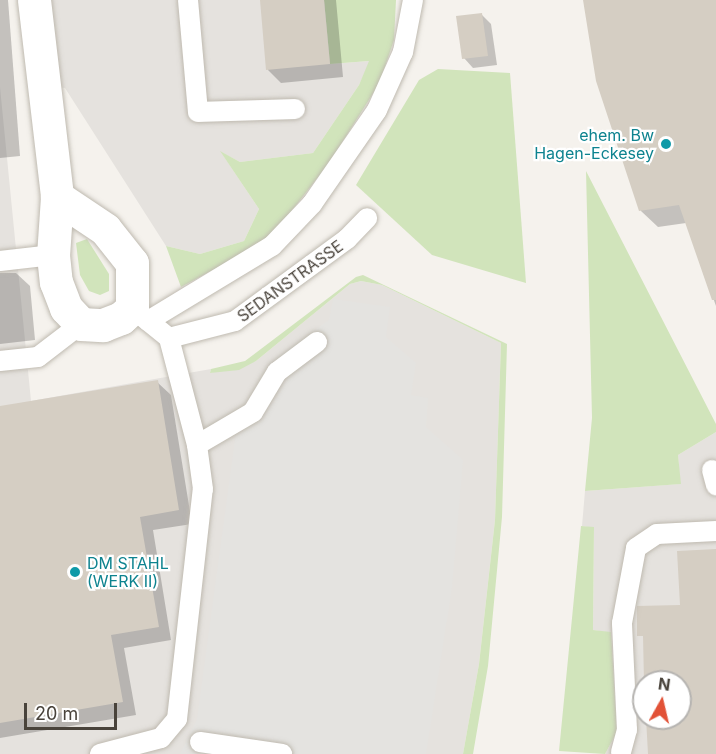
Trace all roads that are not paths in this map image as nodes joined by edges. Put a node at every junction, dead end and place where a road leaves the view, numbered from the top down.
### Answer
1 (34, 0) edge
2 (188, 0) edge
3 (413, 0) edge
4 (295, 110) dead end
5 (57, 197) junction
6 (367, 218) dead end
7 (53, 255) junction
8 (0, 261) edge
9 (140, 314) junction
10 (81, 324) junction
11 (317, 342) dead end
12 (171, 343) junction
13 (0, 362) edge
14 (196, 445) junction
15 (716, 531) edge
16 (177, 719) junction
17 (161, 746) edge
18 (199, 748) edge
19 (621, 752) dead end
20 (100, 754) edge
21 (282, 754) edge

1 - 5 street
2 - 4 lane
3 - 9 lane
5 - 7 street
5 - 9 street
6 - 12 lane, SEDANSTRASSE
7 - 8 lane
7 - 10 street
9 - 10 street
9 - 12 lane
10 - 13 lane
11 - 14 lane
12 - 14 lane
14 - 16 lane
15 - 19 lane
16 - 17 lane
16 - 18 lane
17 - 20 lane
18 - 21 lane

